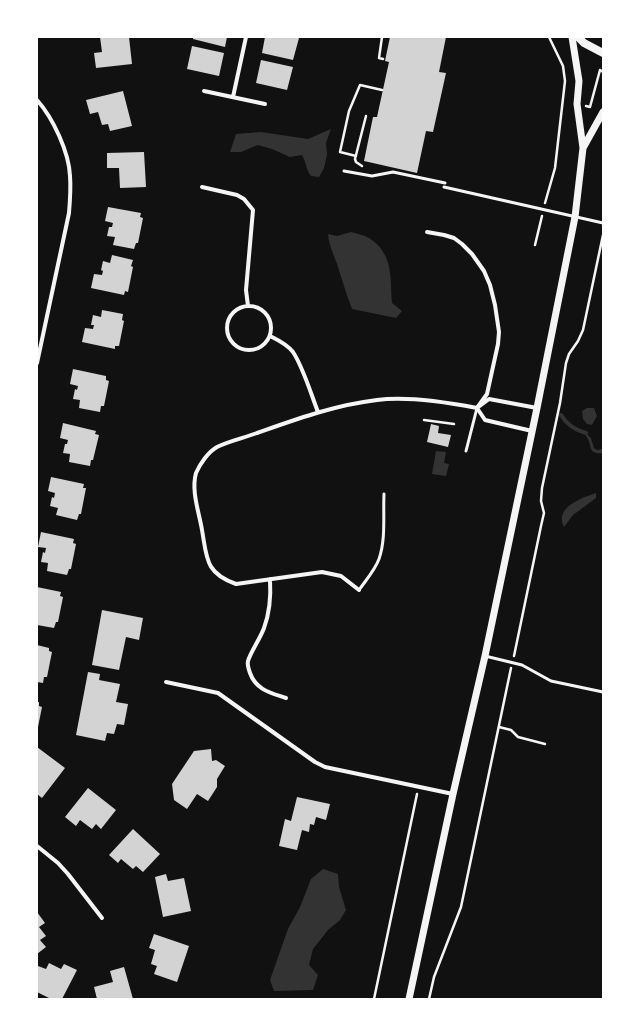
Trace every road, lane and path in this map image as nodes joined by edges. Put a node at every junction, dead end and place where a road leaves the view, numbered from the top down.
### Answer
1 (246, 37) edge
2 (382, 37) edge
3 (549, 37) edge
4 (572, 37) edge
5 (578, 37) edge
6 (603, 53) edge
7 (383, 59) dead end
8 (603, 72) edge
9 (382, 90) dead end
10 (204, 91) dead end
11 (233, 97) junction
12 (37, 100) edge
13 (563, 101) junction
14 (567, 102) dead end
15 (265, 104) dead end
16 (584, 106) dead end
17 (603, 112) edge
18 (366, 116) dead end
19 (583, 148) junction
20 (356, 156) junction
21 (344, 171) dead end
22 (376, 175) junction
23 (445, 183) dead end
24 (202, 187) dead end
25 (444, 187) dead end
26 (543, 209) junction
27 (575, 217) junction
28 (603, 224) edge
29 (427, 232) dead end
30 (603, 236) edge
31 (535, 245) dead end
32 (248, 306) junction
33 (270, 336) junction
34 (37, 363) edge
35 (476, 408) junction
36 (537, 408) junction
37 (318, 412) junction
38 (424, 420) dead end
39 (454, 424) dead end
40 (532, 431) junction
41 (466, 451) dead end
42 (384, 494) dead end
43 (270, 580) junction
44 (359, 590) joint
45 (485, 656) junction
46 (512, 662) junction
47 (166, 682) dead end
48 (603, 692) edge
49 (286, 698) dead end
50 (499, 727) junction
51 (545, 744) dead end
52 (418, 786) junction
53 (453, 794) junction
54 (37, 846) edge
55 (102, 918) dead end
56 (374, 999) edge
57 (409, 999) edge
58 (429, 999) edge

1 - 11 street
2 - 7 path
3 - 13 path
4 - 19 street
5 - 6 main road
8 - 16 path
9 - 20 path
10 - 11 street
11 - 15 street
12 - 34 street
13 - 14 path
13 - 26 path
17 - 19 street
18 - 20 path
19 - 27 street
20 - 22 path
21 - 22 lane
22 - 23 lane
24 - 32 street
25 - 26 lane
26 - 27 lane
26 - 31 path
27 - 28 lane
27 - 36 street
29 - 35 street
30 - 46 path
32 - 33 street
32 - 33 street
33 - 37 street
35 - 36 street
35 - 37 street
35 - 40 street
35 - 41 lane
36 - 40 street
37 - 43 street
38 - 39 path
40 - 45 street
42 - 44 lane
43 - 44 street
43 - 49 street
45 - 46 lane
45 - 53 street
46 - 48 lane
46 - 50 path
47 - 52 street
50 - 51 path
50 - 58 path
52 - 53 street
52 - 56 path
53 - 57 street
54 - 55 street

